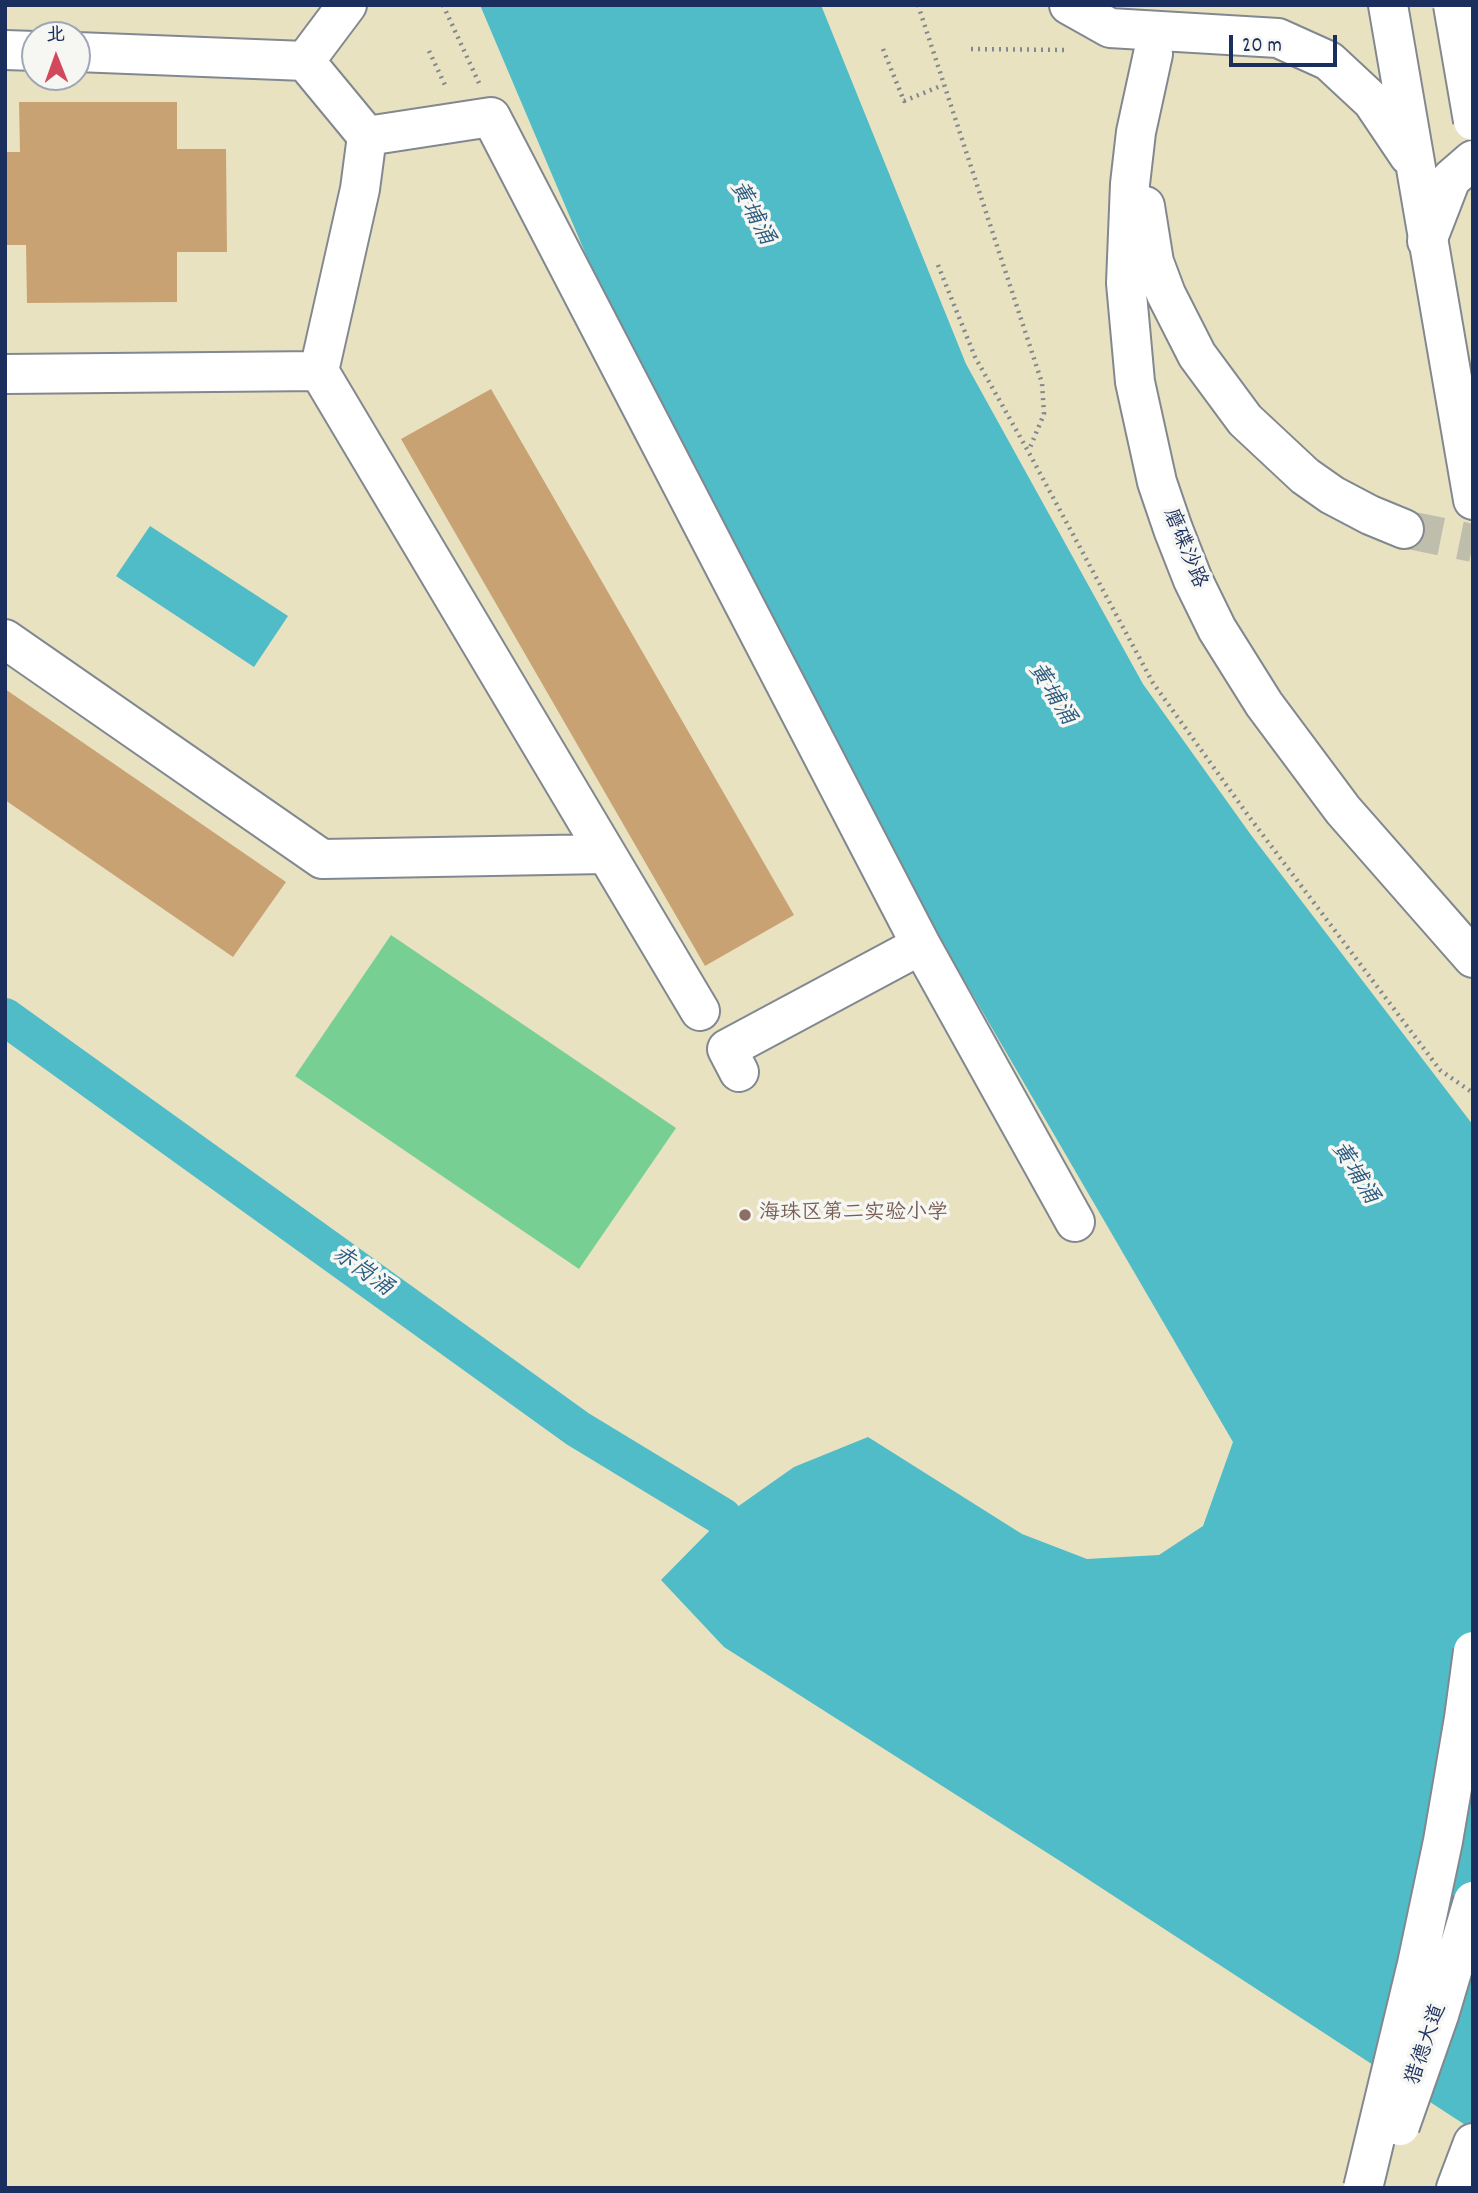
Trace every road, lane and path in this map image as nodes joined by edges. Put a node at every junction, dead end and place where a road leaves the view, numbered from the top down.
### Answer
1 (347, 5) edge
2 (443, 5) edge
3 (918, 5) edge
4 (1069, 5) edge
5 (1388, 5) edge
6 (1453, 5) edge
7 (883, 49) dead end
8 (91, 53) edge
9 (305, 61) junction
10 (943, 85) junction
11 (491, 117) junction
12 (1473, 121) edge
13 (367, 136) junction
14 (1473, 160) edge
15 (1415, 165) junction
16 (1427, 241) junction
17 (938, 265) dead end
18 (319, 371) junction
19 (5, 374) edge
20 (1028, 451) junction
21 (1473, 500) edge
22 (1404, 529) tunnel mouth
23 (5, 639) edge
24 (607, 854) junction
25 (921, 945) junction
26 (1473, 958) edge
27 (700, 1012) dead end
28 (738, 1072) dead end
29 (1473, 1093) edge
30 (1075, 1222) dead end
31 (1473, 1651) edge
32 (1473, 1901) edge
33 (1473, 2143) edge
34 (1363, 2188) edge
35 (1378, 2188) edge
36 (1456, 2188) edge

1 - 9 main road
2 - 11 path
3 - 10 path
4 - 15 main road
5 - 15 main road
6 - 12 main road, bridge
7 - 10 path
8 - 9 main road
9 - 13 main road
10 - 20 path
11 - 13 main road
11 - 25 main road
13 - 18 main road
14 - 16 main road
15 - 16 main road
16 - 21 main road
17 - 20 path
18 - 19 main road
18 - 24 main road
20 - 29 path
22 - 26 main road, 磨碟沙路
23 - 24 main road
24 - 27 main road
25 - 28 main road
25 - 30 main road
31 - 34 main road, bridge
32 - 35 main road, 猎德大道, bridge
33 - 36 main road

